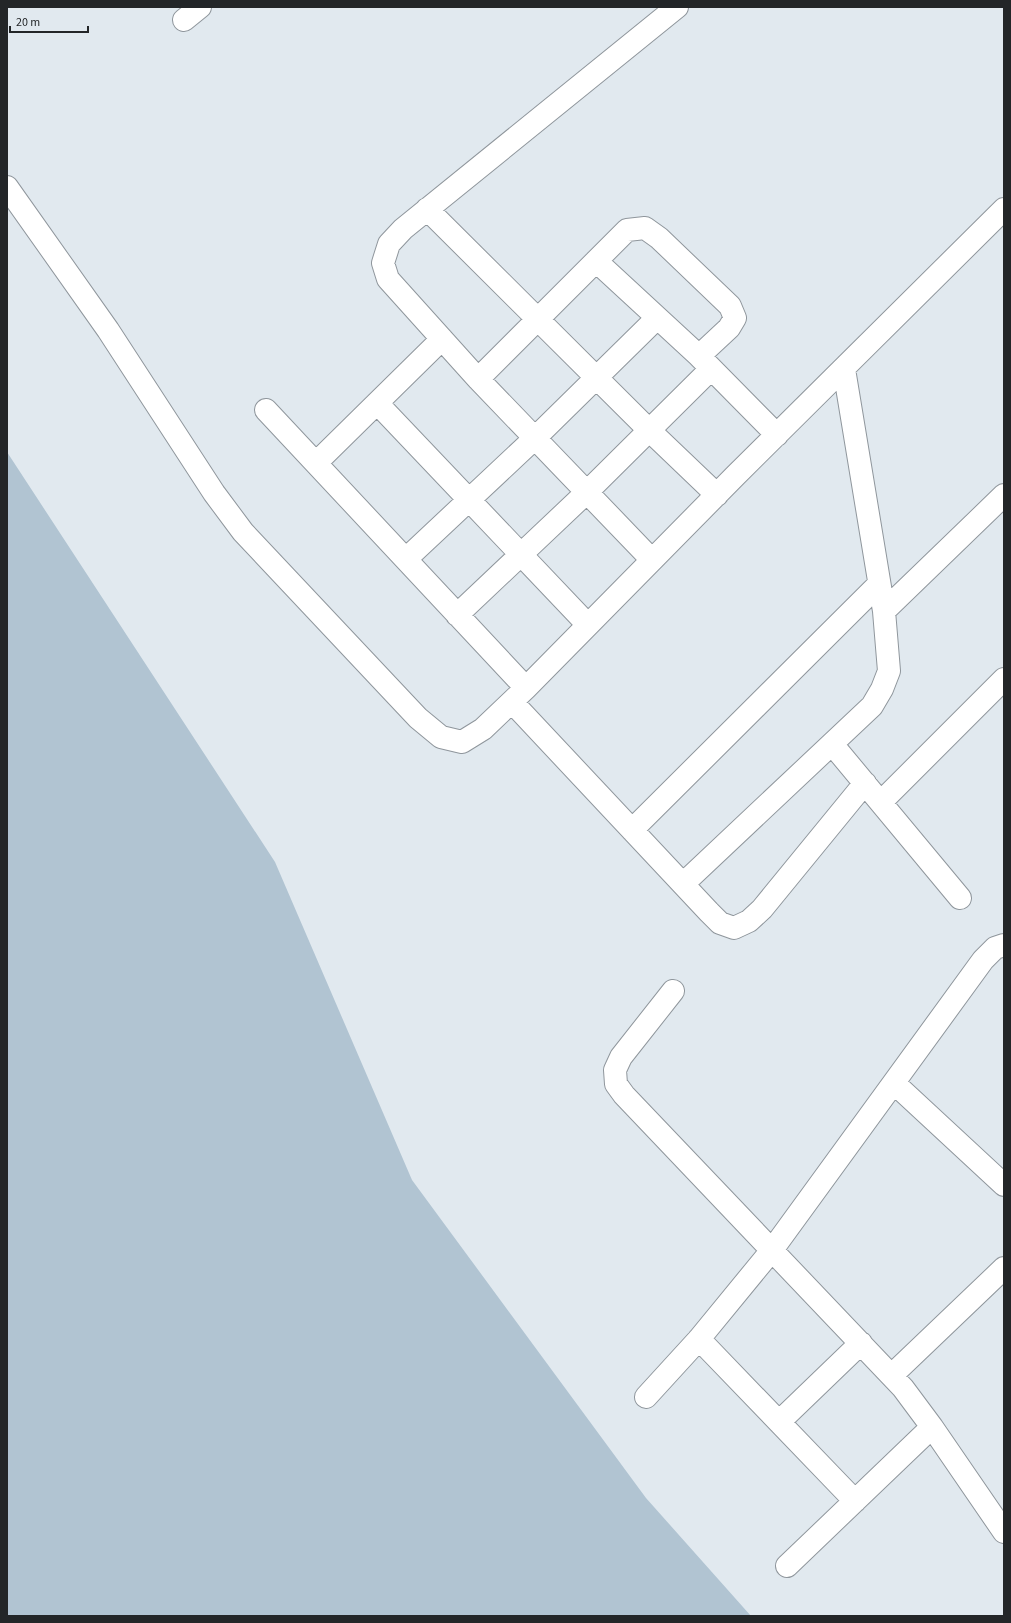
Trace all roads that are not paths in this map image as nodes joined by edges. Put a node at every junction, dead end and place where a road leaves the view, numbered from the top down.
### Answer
1 (677, 7) edge
2 (7, 187) edge
3 (427, 209) junction
4 (1004, 210) edge
5 (596, 261) junction
6 (658, 318) junction
7 (538, 319) junction
8 (442, 339) junction
9 (705, 363) junction
10 (844, 369) junction
11 (596, 377) junction
12 (478, 379) junction
13 (376, 403) junction
14 (266, 410) dead end
15 (649, 430) junction
16 (777, 435) junction
17 (535, 438) junction
18 (316, 463) junction
19 (587, 492) junction
20 (717, 495) junction
21 (1004, 495) edge
22 (469, 500) junction
23 (521, 553) junction
24 (406, 559) junction
25 (652, 560) junction
26 (880, 584) junction
27 (884, 611) junction
28 (458, 615) junction
29 (588, 625) junction
30 (1004, 679) edge
31 (519, 695) junction
32 (832, 744) junction
33 (865, 783) junction
34 (881, 802) junction
35 (632, 830) junction
36 (683, 884) junction
37 (960, 898) dead end
38 (1004, 945) edge
39 (673, 991) dead end
40 (894, 1083) junction
41 (1004, 1185) edge
42 (772, 1250) junction
43 (1004, 1268) edge
44 (699, 1339) junction
45 (861, 1343) junction
46 (892, 1375) junction
47 (646, 1397) dead end
48 (779, 1422) junction
49 (932, 1426) junction
50 (855, 1501) junction
51 (1004, 1532) edge
52 (787, 1566) dead end

1 - 3 street
2 - 31 street
3 - 7 street
3 - 8 street
4 - 10 street
5 - 6 street
5 - 7 street
5 - 9 street
6 - 9 street
6 - 11 street
7 - 11 street
7 - 12 street
8 - 12 street
8 - 13 street
9 - 15 street
9 - 16 street
10 - 16 street
10 - 26 street
11 - 15 street
11 - 17 street
12 - 17 street
13 - 18 street
13 - 22 street
14 - 18 street
15 - 19 street
15 - 20 street
16 - 20 street
17 - 19 street
17 - 22 street
18 - 24 street
19 - 23 street
19 - 25 street
20 - 25 street
21 - 27 street
22 - 23 street
22 - 24 street
23 - 28 street
23 - 29 street
24 - 28 street
25 - 29 street
26 - 27 street
26 - 35 street
27 - 32 street
28 - 31 street
29 - 31 street
30 - 34 street
31 - 35 street
32 - 33 street
32 - 36 street
33 - 34 street
33 - 36 street
34 - 37 street
35 - 36 street
38 - 40 street
39 - 42 street
40 - 41 street
40 - 42 street
42 - 44 street
42 - 45 street
43 - 46 street
44 - 47 street
44 - 48 street
45 - 46 street
45 - 48 street
46 - 49 street
48 - 50 street
49 - 50 street
49 - 51 street
50 - 52 street

